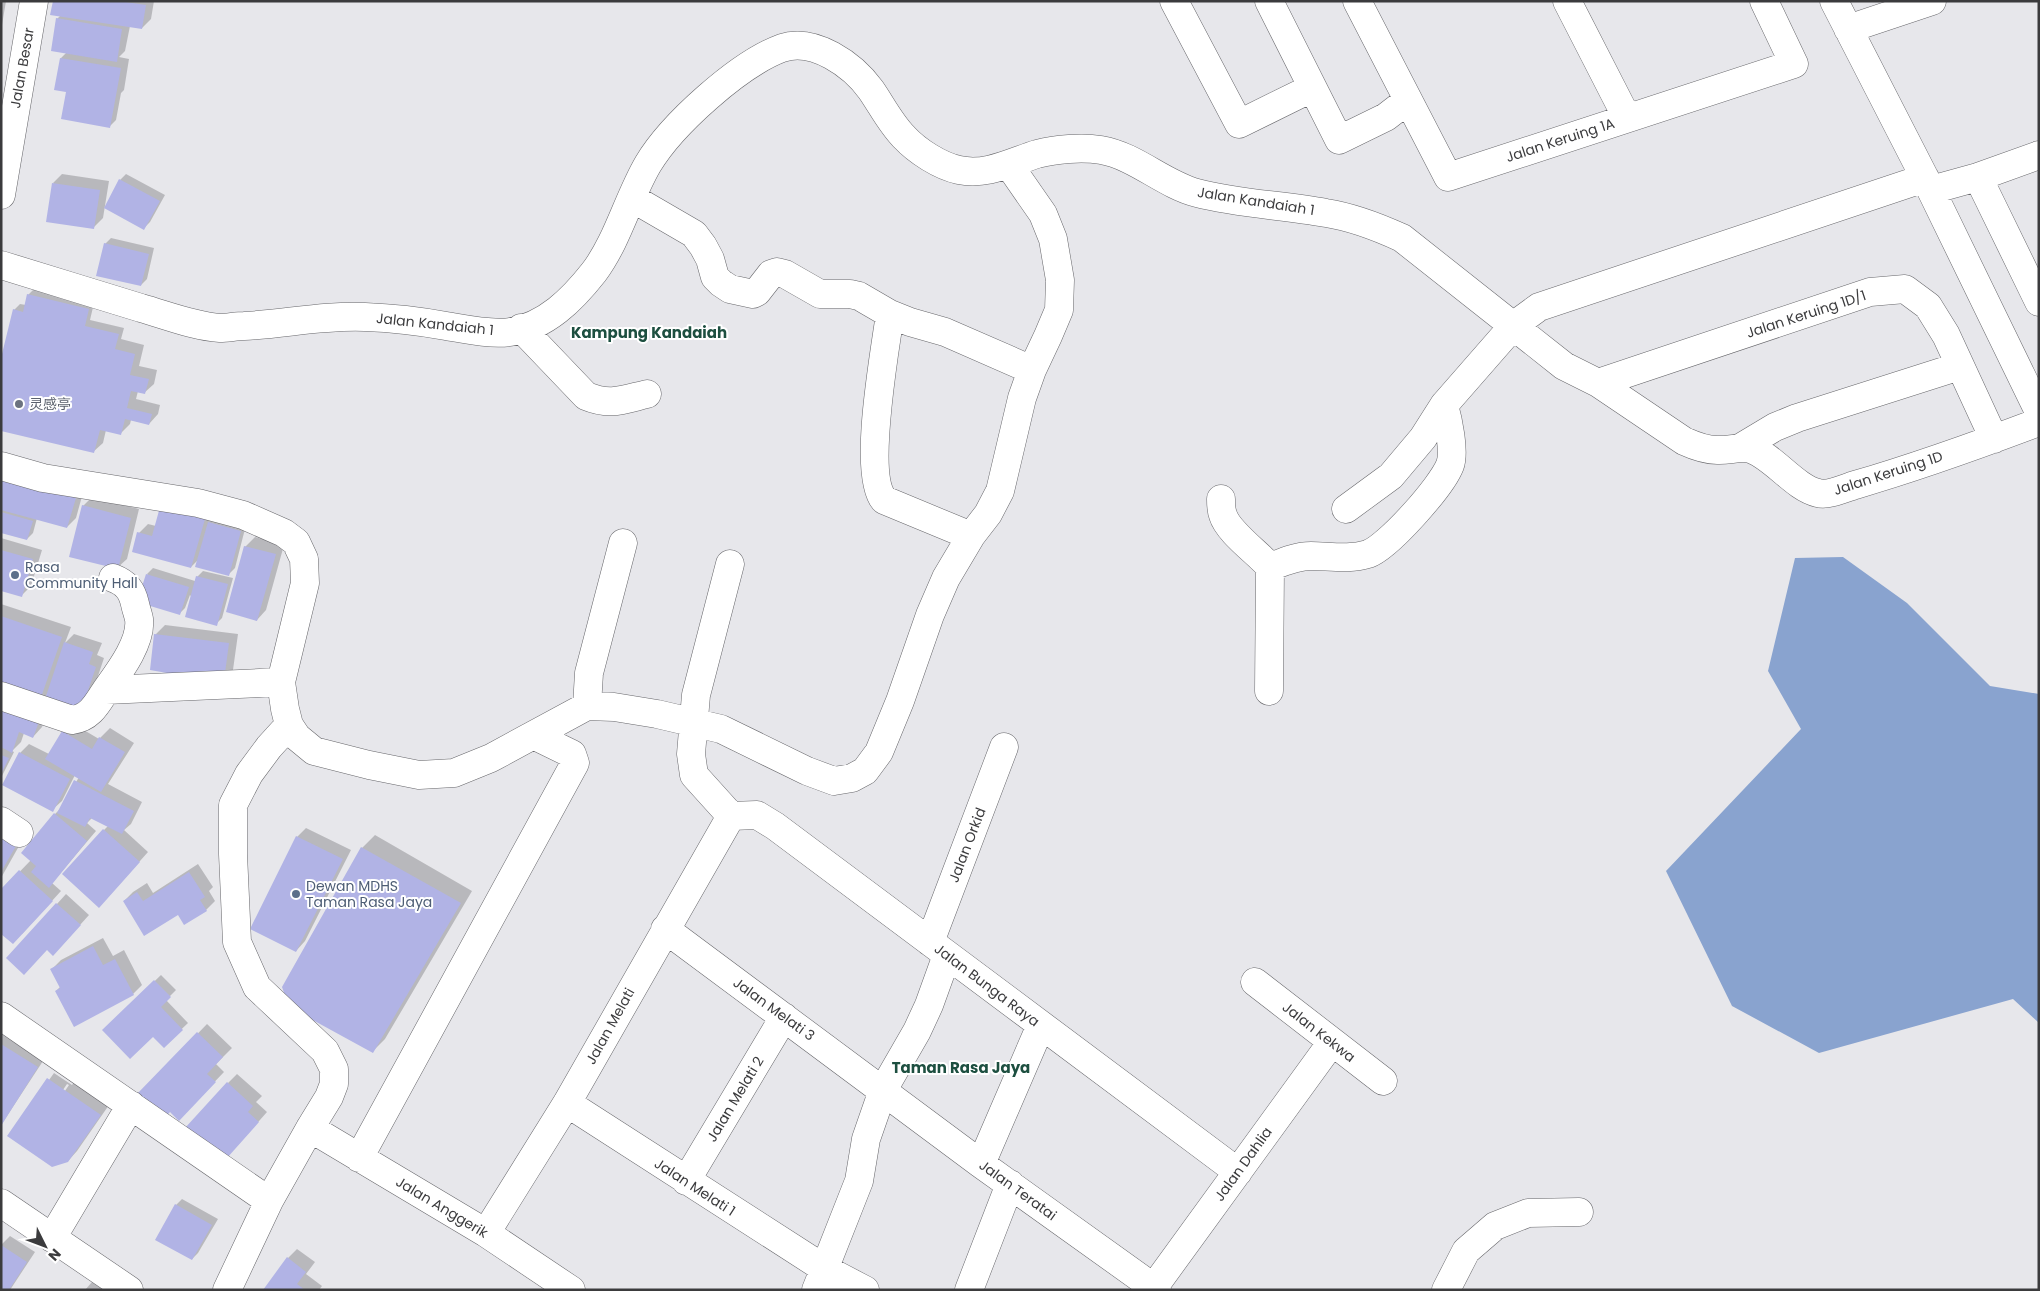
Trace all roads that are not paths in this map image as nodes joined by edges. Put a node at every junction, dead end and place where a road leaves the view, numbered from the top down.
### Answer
1 (34, 1) edge
2 (1174, 1) edge
3 (1269, 1) edge
4 (1357, 1) edge
5 (1567, 1) edge
6 (1764, 1) edge
7 (1834, 1) edge
8 (1932, 1) edge
9 (1886, 8) edge
10 (1848, 29) junction
11 (1312, 88) junction
12 (1408, 100) junction
13 (1627, 118) junction
14 (2039, 155) edge
15 (1009, 165) junction
16 (1978, 177) junction
17 (1928, 184) junction
18 (1, 195) edge
19 (632, 198) junction
20 (1, 265) edge
21 (2039, 302) edge
22 (890, 314) junction
23 (1513, 326) junction
24 (521, 328) junction
25 (1960, 366) junction
26 (1032, 370) junction
27 (1598, 383) junction
28 (647, 394) dead end
29 (1444, 405) junction
30 (2039, 412) edge
31 (2039, 422) edge
32 (1994, 439) junction
33 (1740, 448) junction
34 (1, 466) edge
35 (1220, 499) dead end
36 (1346, 509) dead end
37 (970, 536) junction
38 (623, 543) dead end
39 (730, 564) dead end
40 (1270, 567) junction
41 (113, 578) dead end
42 (282, 682) junction
43 (106, 690) junction
44 (1269, 691) dead end
45 (1, 696) edge
46 (587, 706) junction
47 (693, 723) junction
48 (290, 725) junction
49 (535, 736) junction
50 (1004, 747) dead end
51 (731, 816) junction
52 (665, 929) junction
53 (939, 948) junction
54 (1255, 982) dead end
55 (1, 1016) edge
56 (784, 1016) junction
57 (1041, 1025) junction
58 (1332, 1042) junction
59 (1384, 1081) dead end
60 (883, 1090) junction
61 (567, 1103) junction
62 (131, 1105) junction
63 (310, 1128) junction
64 (359, 1158) junction
65 (981, 1164) junction
66 (1238, 1172) junction
67 (686, 1181) junction
68 (1010, 1184) junction
69 (270, 1200) junction
70 (1, 1203) edge
71 (1579, 1212) dead end
72 (486, 1233) junction
73 (52, 1238) junction
74 (820, 1280) edge
75 (1156, 1289) edge
76 (129, 1290) edge
77 (227, 1290) edge
78 (571, 1290) edge
79 (865, 1290) edge
80 (968, 1290) edge
81 (1446, 1290) edge

1 - 18 street, Jalan Besar
2 - 11 street
3 - 11 street
4 - 12 street, Jalan Keruing 1A
5 - 13 street
6 - 13 street, Jalan Keruing 1A
7 - 10 street
8 - 9 street
9 - 10 street
10 - 17 street
11 - 12 street
12 - 13 street, Jalan Keruing 1A
14 - 16 street
15 - 19 street, Jalan Kandaiah 1
15 - 23 street, Jalan Kandaiah 1
15 - 26 street
16 - 17 street
16 - 21 street
17 - 23 street
17 - 30 street
19 - 22 street
19 - 24 street, Jalan Kandaiah 1
20 - 24 street, Jalan Kandaiah 1
22 - 26 street
22 - 37 street
23 - 27 street, Jalan Keruing 1D
23 - 29 street
24 - 28 street
25 - 27 street, Jalan Keruing 1D/1
25 - 32 street, Jalan Keruing 1D/1
25 - 33 street
26 - 37 street
27 - 33 street, Jalan Keruing 1D
29 - 36 street
29 - 40 street
31 - 32 street, Jalan Keruing 1D
32 - 33 street, Jalan Keruing 1D
34 - 42 street
35 - 40 street
37 - 47 street
38 - 46 street
39 - 47 street
40 - 44 street
41 - 43 street
42 - 43 street
42 - 48 street
43 - 45 street
46 - 47 street
46 - 49 street
47 - 51 street
48 - 49 street
48 - 63 street
49 - 64 street
50 - 53 street, Jalan Orkid
51 - 52 street, Jalan Melati
51 - 53 street, Jalan Bunga Raya
52 - 56 street, Jalan Melati 3
52 - 61 street, Jalan Melati
53 - 57 street, Jalan Bunga Raya
53 - 60 street, Jalan Orkid
54 - 58 street, Jalan Kekwa
55 - 62 street
56 - 60 street, Jalan Melati 3
56 - 67 street, Jalan Melati 2
57 - 65 street
57 - 66 street, Jalan Bunga Raya
58 - 59 street, Jalan Kekwa
58 - 66 street, Jalan Dahlia
60 - 65 street, Jalan Teratai
60 - 74 street, Jalan Orkid
61 - 67 street, Jalan Melati 1
61 - 72 street, Jalan Melati
62 - 69 street
62 - 73 street
63 - 64 street, Jalan Anggerik
63 - 69 street
64 - 72 street, Jalan Anggerik
65 - 68 street, Jalan Teratai
66 - 75 street, Jalan Dahlia
67 - 74 street, Jalan Melati 1
68 - 75 street, Jalan Teratai
68 - 80 street
69 - 77 street
70 - 73 street
71 - 81 street
72 - 78 street, Jalan Anggerik
73 - 76 street
74 - 79 street, Jalan Melati 1

